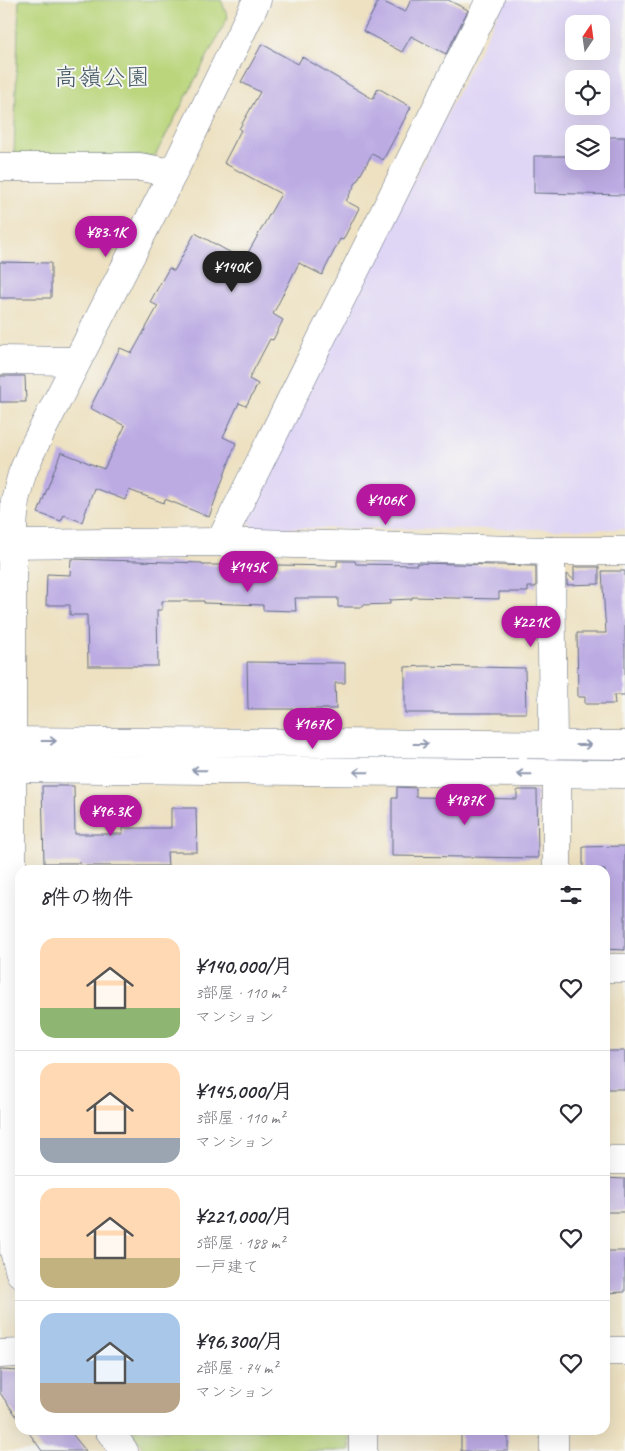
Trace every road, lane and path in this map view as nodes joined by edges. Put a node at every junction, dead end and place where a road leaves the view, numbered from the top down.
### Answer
1 (257, 0) edge
2 (490, 0) edge
3 (0, 167) edge
4 (173, 173) junction
5 (0, 360) edge
6 (77, 361) junction
7 (220, 542) junction
8 (6, 544) edge
9 (551, 551) junction
10 (625, 551) edge
11 (6, 741) edge
12 (553, 744) junction
13 (625, 745) edge
14 (6, 768) edge
15 (556, 774) junction
16 (625, 774) edge
17 (557, 865) edge
18 (11, 965) edge
19 (610, 968) edge
20 (625, 968) edge
21 (11, 1153) edge
22 (610, 1160) edge
23 (625, 1160) edge
24 (15, 1255) edge
25 (610, 1351) edge
26 (625, 1351) edge
27 (15, 1353) edge
28 (0, 1354) edge
29 (113, 1435) edge
30 (363, 1435) edge
31 (554, 1435) edge
32 (124, 1451) edge
33 (363, 1451) edge
34 (554, 1451) edge

1 - 4 street
2 - 7 street
3 - 4 street
4 - 6 street
5 - 6 street
6 - 8 street
7 - 8 street
7 - 9 street
8 - 11 street
9 - 10 street
9 - 12 street
11 -> 12 street
11 - 14 street
12 -> 13 street
15 -> 14 street
14 - 18 street
15 - 16 street
15 - 17 street
18 - 21 street
19 - 20 street
21 - 24 street
22 - 23 street
25 - 26 street
27 - 28 street
29 - 32 street
30 - 33 street
31 - 34 street

